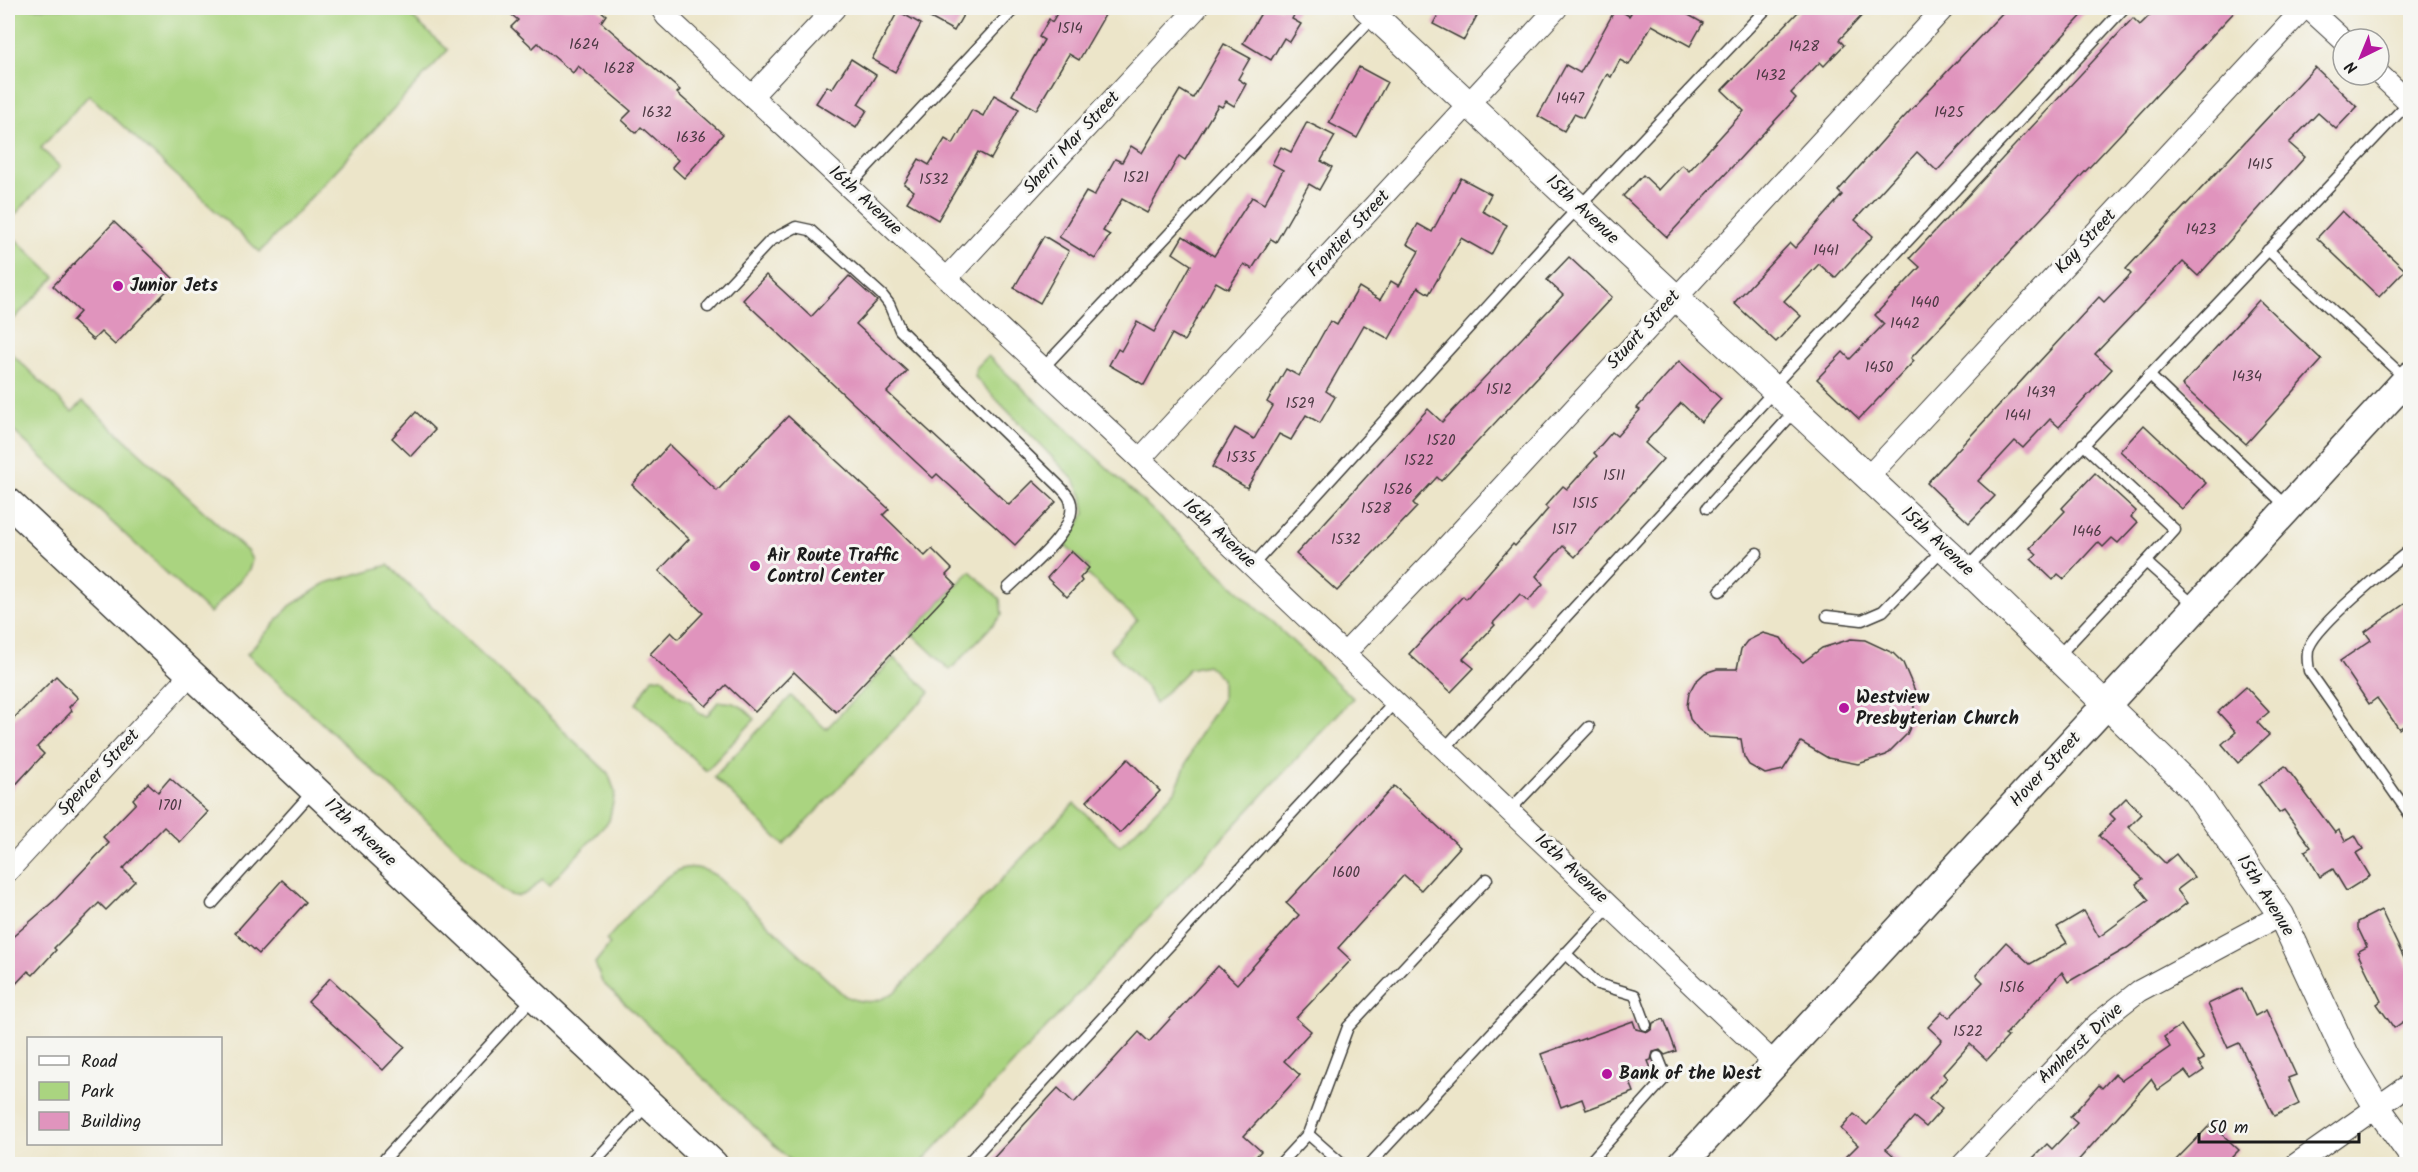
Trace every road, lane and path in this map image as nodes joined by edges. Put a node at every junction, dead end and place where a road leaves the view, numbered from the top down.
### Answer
1 (662, 8) edge
2 (835, 8) edge
3 (1015, 8) edge
4 (1197, 8) edge
5 (1557, 8) edge
6 (1767, 8) edge
7 (1944, 8) edge
8 (2124, 8) edge
9 (2306, 8) edge
10 (1374, 10) edge
11 (2331, 30) edge
12 (2391, 85) edge
13 (752, 96) junction
14 (2410, 102) edge
15 (1469, 105) junction
16 (849, 186) junction
17 (1579, 207) junction
18 (2268, 250) junction
19 (947, 278) junction
20 (1675, 297) junction
21 (708, 307) dead end
22 (1043, 368) junction
23 (2149, 375) junction
24 (2409, 378) edge
25 (1773, 388) junction
26 (1796, 410) junction
27 (2083, 444) junction
28 (1140, 459) junction
29 (1868, 477) junction
30 (8, 502) edge
31 (1707, 508) dead end
32 (2288, 508) junction
33 (1944, 548) junction
34 (2410, 550) edge
35 (1757, 553) dead end
36 (2146, 562) junction
37 (1252, 566) junction
38 (1966, 569) junction
39 (1008, 588) dead end
40 (1720, 591) dead end
41 (2197, 607) junction
42 (1827, 616) dead end
43 (1345, 653) junction
44 (2058, 657) junction
45 (191, 674) junction
46 (1395, 702) junction
47 (2107, 704) junction
48 (1589, 727) dead end
49 (1444, 749) junction
50 (314, 790) junction
51 (1509, 810) junction
52 (2410, 815) edge
53 (8, 871) edge
54 (1487, 879) dead end
55 (212, 904) dead end
56 (1610, 906) junction
57 (2281, 915) junction
58 (1565, 953) junction
59 (534, 996) junction
60 (1646, 1025) dead end
61 (1658, 1057) dead end
62 (1774, 1063) junction
63 (2410, 1084) edge
64 (648, 1104) junction
65 (2377, 1107) junction
66 (1308, 1134) junction
67 (2410, 1153) edge
68 (380, 1164) edge
69 (592, 1164) edge
70 (713, 1164) edge
71 (967, 1164) edge
72 (1280, 1164) edge
73 (1341, 1164) edge
74 (1370, 1164) edge
75 (1588, 1164) edge
76 (1682, 1164) edge
77 (1963, 1164) edge
78 (2296, 1164) edge

1 - 13 street, 16th Avenue
2 - 13 street
3 - 16 lane
4 - 19 street, Sherri Mar Street
5 - 15 street, Frontier Street
6 - 17 lane
7 - 20 street, Stuart Street
8 - 25 lane
9 - 11 street
9 - 29 street, Kay Street
10 - 15 street, 15th Avenue
10 - 22 lane
12 - 14 street
13 - 16 street, 16th Avenue
14 - 18 lane
15 - 17 street, 15th Avenue
15 - 28 street, Frontier Street
16 - 19 street, 16th Avenue
17 - 20 street, 15th Avenue
17 - 37 lane
18 - 23 lane
18 - 24 lane
19 - 22 street, 16th Avenue
20 - 25 street, 15th Avenue
20 - 43 street, Stuart Street
21 - 39 lane
22 - 28 street, 16th Avenue
23 - 27 lane
23 - 32 lane
24 - 32 main road, Hover Street
25 - 26 street, 15th Avenue
25 - 49 lane
26 - 29 street, 15th Avenue
26 - 31 lane
27 - 36 lane
27 - 38 lane
28 - 37 street, 16th Avenue
29 - 33 street, 15th Avenue
30 - 45 main road, 17th Avenue
32 - 41 main road, Hover Street
33 - 38 street, 15th Avenue
33 - 42 lane
34 - 52 lane
35 - 40 lane
36 - 41 lane
36 - 44 lane
37 - 43 street, 16th Avenue
38 - 44 street, 15th Avenue
41 - 47 main road, Hover Street
43 - 46 street, 16th Avenue
44 - 47 street, 15th Avenue
45 - 50 main road, 17th Avenue
45 - 53 street, Spencer Street
46 - 49 street, 16th Avenue
46 - 71 lane
47 - 57 street, 15th Avenue
47 - 62 main road, Hover Street
48 - 51 lane
49 - 51 street, 16th Avenue
50 - 55 lane
50 - 59 main road, 17th Avenue
51 - 56 street, 16th Avenue
54 - 66 lane
56 - 58 lane
56 - 62 street, 16th Avenue
57 - 65 street, 15th Avenue
57 - 77 street, Amherst Drive
58 - 60 lane
58 - 74 lane
59 - 64 main road, 17th Avenue
59 - 68 lane
61 - 75 lane
62 - 76 main road, Hover Street
63 - 65 street
64 - 69 lane
64 - 70 main road, 17th Avenue
65 - 67 street, 15th Avenue
65 - 78 street
66 - 72 lane
66 - 73 lane

